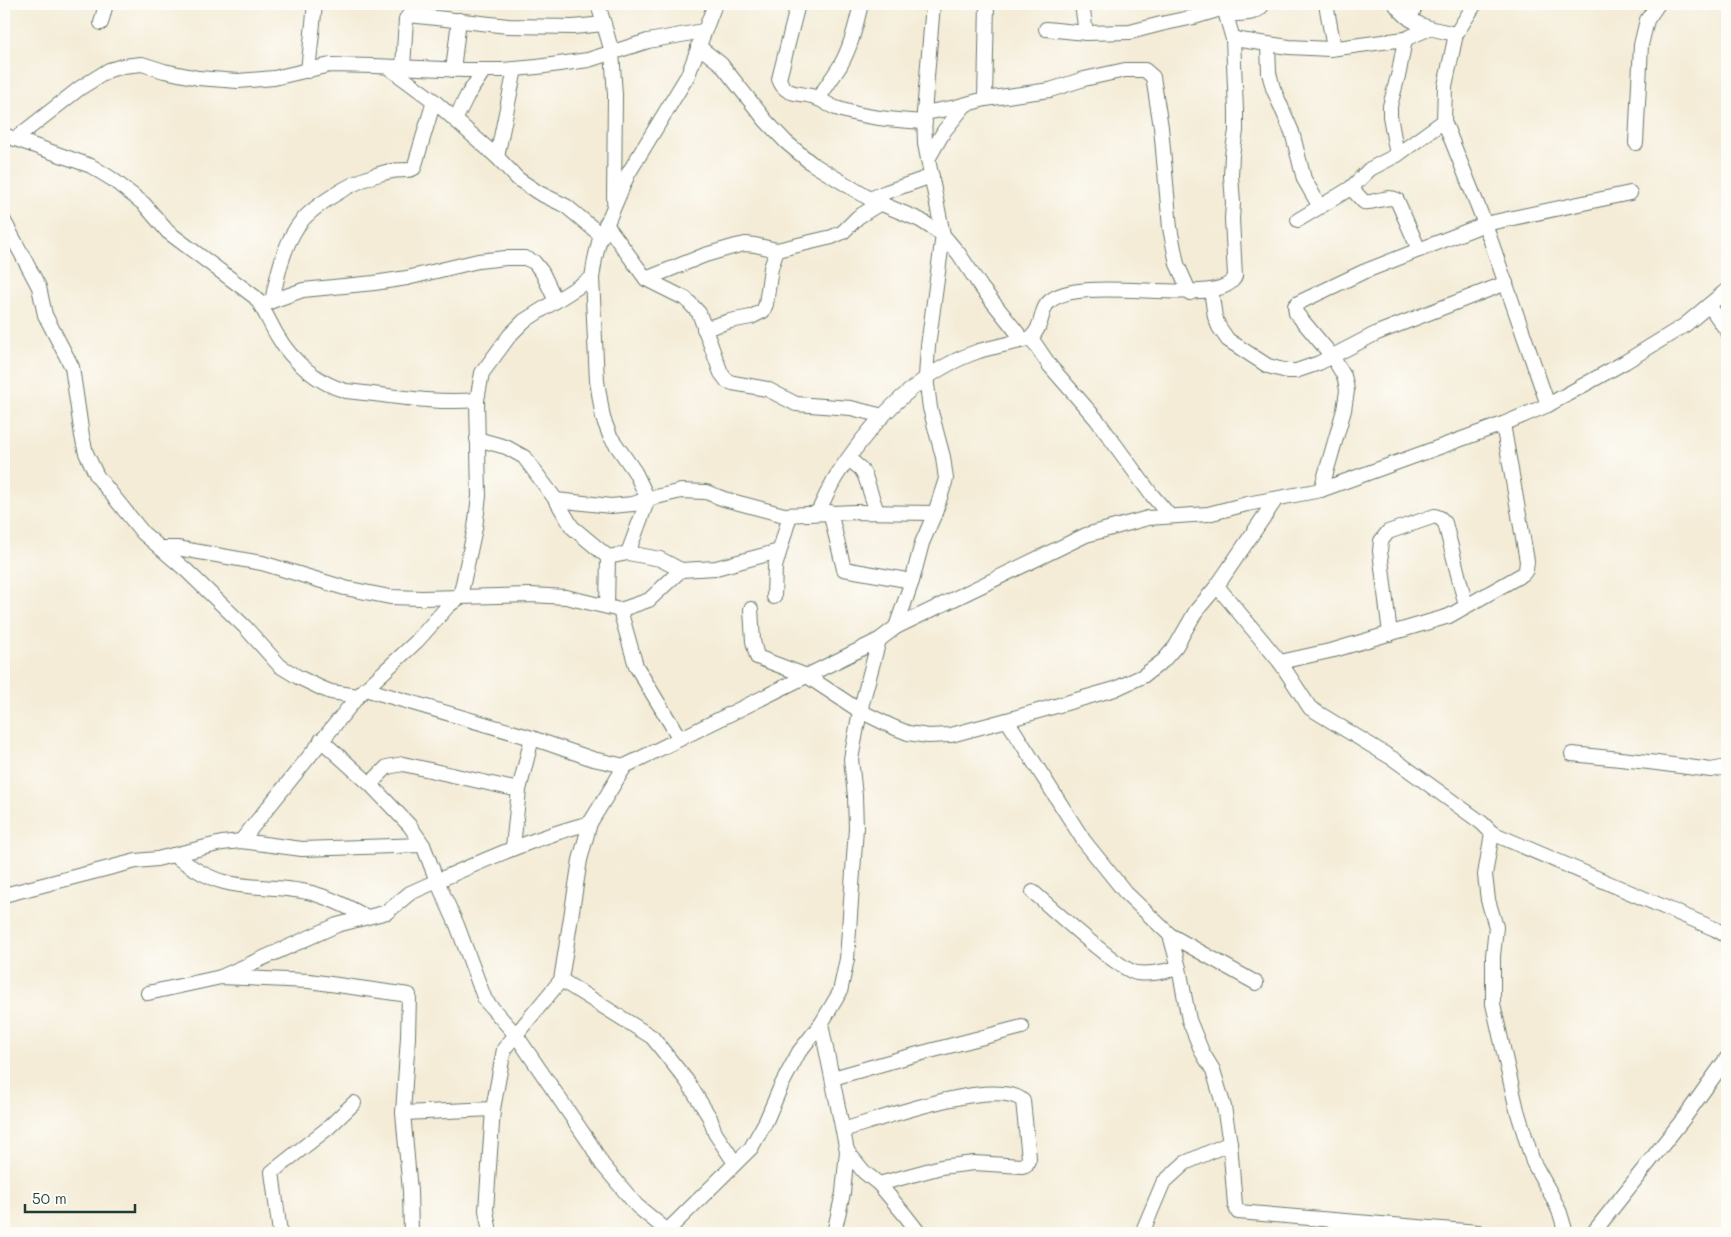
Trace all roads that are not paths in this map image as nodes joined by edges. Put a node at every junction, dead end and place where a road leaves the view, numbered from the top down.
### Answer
1 (106, 4) edge
2 (315, 4) edge
3 (598, 4) edge
4 (798, 4) edge
5 (861, 4) edge
6 (933, 4) edge
7 (988, 4) edge
8 (1082, 4) edge
9 (1263, 4) edge
10 (1326, 4) edge
11 (1395, 4) edge
12 (1416, 4) edge
13 (1475, 4) edge
14 (1658, 4) edge
15 (713, 5) edge
16 (1224, 9) edge
17 (1410, 19) junction
18 (459, 20) junction
19 (101, 23) dead end
20 (604, 24) junction
21 (1046, 29) dead end
22 (1428, 29) junction
23 (703, 30) junction
24 (1086, 33) junction
25 (1456, 34) junction
26 (1405, 38) junction
27 (1233, 39) junction
28 (1268, 45) junction
29 (698, 46) junction
30 (1334, 48) junction
31 (612, 52) junction
32 (388, 66) junction
33 (402, 67) junction
34 (515, 69) junction
35 (453, 70) junction
36 (484, 70) junction
37 (308, 71) junction
38 (985, 98) junction
39 (818, 99) junction
40 (434, 100) junction
41 (965, 104) junction
42 (924, 118) junction
43 (455, 120) junction
44 (1444, 121) junction
45 (9, 137) edge
46 (1636, 142) dead end
47 (1397, 154) junction
48 (497, 158) junction
49 (928, 159) junction
50 (932, 176) junction
51 (1351, 188) junction
52 (1630, 193) dead end
53 (874, 202) junction
54 (614, 207) junction
55 (1320, 207) junction
56 (1298, 220) dead end
57 (4, 221) edge
58 (1485, 224) junction
59 (604, 230) junction
60 (943, 235) junction
61 (777, 250) junction
62 (1420, 250) junction
63 (592, 278) junction
64 (646, 280) junction
65 (1506, 283) junction
66 (1211, 290) junction
67 (1727, 290) edge
68 (1190, 293) junction
69 (556, 301) junction
70 (267, 303) junction
71 (1709, 305) junction
72 (704, 329) junction
73 (1727, 331) edge
74 (1027, 339) junction
75 (1332, 356) junction
76 (926, 377) junction
77 (477, 400) junction
78 (1548, 405) junction
79 (883, 416) junction
80 (1503, 424) junction
81 (477, 439) junction
82 (849, 459) junction
83 (1321, 490) junction
84 (648, 498) junction
85 (1276, 499) junction
86 (556, 500) junction
87 (824, 512) junction
88 (877, 512) junction
89 (935, 513) junction
90 (790, 515) junction
91 (1169, 515) junction
92 (162, 548) junction
93 (779, 551) junction
94 (628, 553) junction
95 (608, 557) junction
96 (681, 570) junction
97 (912, 581) junction
98 (1217, 586) junction
99 (460, 597) junction
100 (774, 597) dead end
101 (1466, 606) junction
102 (613, 608) junction
103 (751, 609) dead end
104 (896, 626) junction
105 (1390, 634) junction
106 (879, 640) junction
107 (1280, 662) junction
108 (807, 676) junction
109 (361, 692) junction
110 (860, 711) junction
111 (1007, 720) junction
112 (532, 738) junction
113 (680, 739) junction
114 (321, 740) junction
115 (1572, 754) dead end
116 (625, 766) junction
117 (1727, 767) edge
118 (370, 784) junction
119 (519, 790) junction
120 (590, 823) junction
121 (1492, 833) junction
122 (242, 841) junction
123 (423, 845) junction
124 (514, 847) junction
125 (173, 855) junction
126 (437, 881) junction
127 (1033, 892) dead end
128 (4, 895) edge
129 (367, 917) junction
130 (1170, 935) junction
131 (1727, 936) edge
132 (1179, 968) junction
133 (221, 977) junction
134 (561, 980) junction
135 (1256, 983) dead end
136 (148, 993) dead end
137 (821, 1024) junction
138 (1022, 1027) dead end
139 (516, 1035) junction
140 (1727, 1058) edge
141 (832, 1078) junction
142 (354, 1103) dead end
143 (493, 1109) junction
144 (402, 1113) junction
145 (843, 1130) junction
146 (1230, 1143) junction
147 (846, 1152) junction
148 (735, 1162) junction
149 (879, 1184) junction
150 (1334, 1219) junction
151 (668, 1232) edge
152 (1478, 1232) dead end
153 (280, 1233) edge
154 (411, 1233) edge
155 (490, 1233) edge
156 (834, 1233) edge
157 (919, 1233) edge
158 (1142, 1233) edge
159 (1340, 1233) edge
160 (1566, 1233) edge
161 (1593, 1233) edge

1 - 19 street
2 - 37 street
3 - 20 street
4 - 39 street
5 - 39 street
6 - 42 street
7 - 38 street
8 - 24 street
9 - 16 street
10 - 30 street
11 - 17 street
12 - 17 street
13 - 25 street
14 - 46 street
15 - 23 street
16 - 24 street
16 - 27 street
17 - 22 street
18 - 20 street
18 - 33 street
18 - 35 street
20 - 31 street
21 - 24 street
22 - 25 street
22 - 26 street
23 - 29 street
23 - 31 street
25 - 44 street
26 - 30 street
26 - 47 street
27 - 28 street
27 - 66 street
28 - 30 street
28 - 55 street
29 - 53 street
29 - 54 street
31 - 34 street
31 - 54 street
32 - 33 street
32 - 37 street
32 - 40 street
33 - 35 street
34 - 36 street
34 - 48 street
35 - 36 street
36 - 43 street
37 - 45 street
38 - 41 street
38 - 68 street
39 - 42 street
40 - 43 street
40 - 70 street
41 - 42 street
41 - 49 street
42 - 49 street
43 - 48 street
44 - 47 street
44 - 58 street
45 - 70 street
47 - 51 street
48 - 59 street
49 - 50 street
50 - 53 street
50 - 60 street
51 - 55 street
51 - 62 street
52 - 58 street
53 - 60 street
53 - 61 street
54 - 59 street
55 - 56 street
57 - 92 street
58 - 62 street
58 - 65 street
59 - 63 street
59 - 64 street
60 - 74 street
60 - 76 street
61 - 64 street
61 - 72 street
62 - 75 street
63 - 69 street
63 - 84 street
64 - 72 street
65 - 75 street
65 - 78 street
66 - 68 street
66 - 75 street
67 - 71 street
68 - 74 street
69 - 70 street
69 - 77 street
70 - 77 street
71 - 73 street
71 - 78 street
72 - 79 street
74 - 76 street
74 - 91 street
75 - 83 street
76 - 79 street
76 - 89 street
77 - 81 street
78 - 80 street
79 - 82 street
80 - 83 street
80 - 101 street
81 - 86 street
81 - 99 street
82 - 87 street
82 - 88 street
83 - 85 street
84 - 86 street
84 - 90 street
84 - 94 street
85 - 91 street
85 - 98 street
86 - 95 street
87 - 88 street
87 - 90 street
87 - 97 street
88 - 89 street
89 - 97 street
90 - 93 street
91 - 104 street
92 - 99 street
92 - 109 street
93 - 96 street
93 - 100 street
94 - 95 street
94 - 96 street
95 - 102 street
96 - 102 street
97 - 104 street
98 - 107 street
98 - 111 street
99 - 102 street
99 - 109 street
101 - 105 street
101 - 105 street
102 - 113 street
103 - 108 street
104 - 106 street
105 - 107 street
106 - 108 street
106 - 110 street
107 - 121 street
108 - 110 street
108 - 113 street
109 - 112 street
109 - 114 street
110 - 111 street
110 - 137 street
111 - 130 street
112 - 116 street
112 - 119 street
113 - 116 street
114 - 118 street
114 - 122 street
115 - 117 street
116 - 120 street
118 - 119 street
118 - 123 street
119 - 124 street
120 - 124 street
120 - 134 street
121 - 131 street
121 - 160 street
122 - 123 street
122 - 125 street
123 - 126 street
124 - 126 street
125 - 128 street
125 - 129 street
126 - 129 street
126 - 139 street
127 - 132 street
129 - 133 street
130 - 132 street
130 - 135 street
132 - 146 street
133 - 136 street
133 - 144 street
134 - 139 street
134 - 148 street
137 - 141 street
137 - 148 street
138 - 141 street
139 - 143 street
139 - 151 street
140 - 161 street
141 - 145 street
142 - 153 street
143 - 144 street
143 - 155 street
144 - 154 street
145 - 147 street
145 - 149 street
146 - 150 street
146 - 158 street
147 - 149 street
147 - 156 street
148 - 151 street
149 - 157 street
150 - 152 street
150 - 159 street

